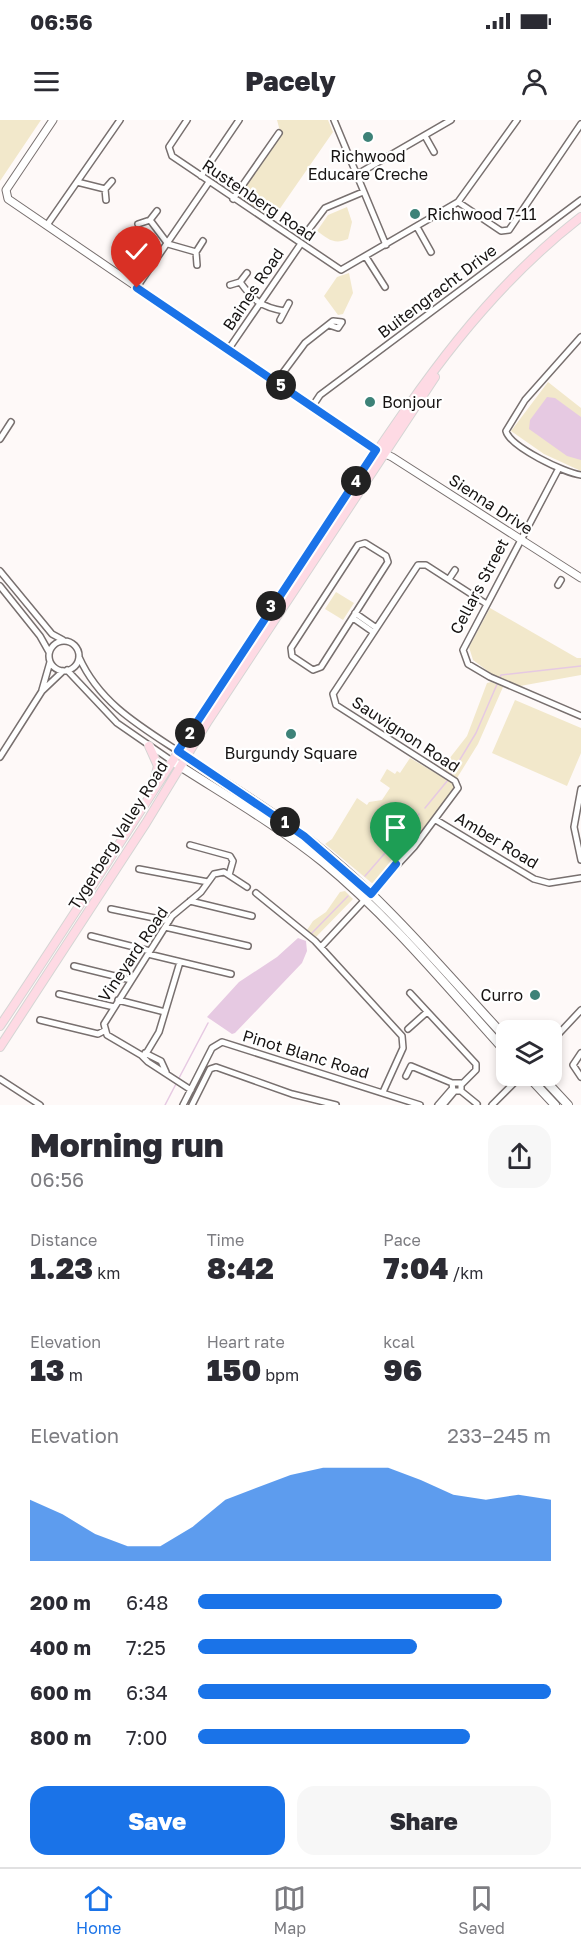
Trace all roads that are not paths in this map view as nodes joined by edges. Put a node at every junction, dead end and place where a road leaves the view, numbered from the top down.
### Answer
1 (53, 120) edge
2 (118, 120) edge
3 (188, 120) edge
4 (239, 120) edge
5 (333, 120) edge
6 (451, 120) edge
7 (517, 120) edge
8 (581, 124) edge
9 (279, 133) dead end
10 (425, 136) junction
11 (435, 152) dead end
12 (356, 175) junction
13 (201, 176) junction
14 (112, 181) dead end
15 (77, 182) junction
16 (210, 182) junction
17 (105, 189) junction
18 (363, 192) junction
19 (233, 199) junction
20 (106, 200) dead end
21 (581, 200) edge
22 (458, 202) junction
23 (157, 210) dead end
24 (581, 217) edge
25 (150, 220) junction
26 (138, 224) dead end
27 (47, 225) junction
28 (417, 227) junction
29 (303, 237) dead end
30 (203, 241) dead end
31 (168, 244) junction
32 (300, 245) junction
33 (386, 245) junction
34 (196, 252) junction
35 (431, 252) dead end
36 (366, 257) junction
37 (197, 265) dead end
38 (247, 273) dead end
39 (240, 282) junction
40 (230, 285) dead end
41 (385, 287) dead end
42 (137, 288) junction
43 (289, 303) dead end
44 (259, 304) junction
45 (284, 311) junction
46 (280, 320) dead end
47 (328, 325) dead end
48 (581, 337) edge
49 (458, 338) junction
50 (228, 350) junction
51 (276, 382) junction
52 (312, 407) junction
53 (11, 422) dead end
54 (0, 439) edge
55 (376, 450) junction
56 (385, 453) junction
57 (559, 468) junction
58 (581, 475) edge
59 (520, 538) junction
60 (455, 570) dead end
61 (0, 572) edge
62 (581, 578) edge
63 (449, 579) junction
64 (0, 586) edge
65 (485, 603) junction
66 (354, 616) junction
67 (374, 629) junction
68 (63, 640) junction
69 (49, 652) junction
70 (79, 657) junction
71 (50, 662) junction
72 (65, 671) junction
73 (42, 692) junction
74 (581, 716) edge
75 (149, 746) junction
76 (182, 754) junction
77 (0, 757) edge
78 (176, 763) junction
79 (581, 789) edge
80 (579, 806) edge
81 (136, 817) junction
82 (436, 820) junction
83 (190, 845) dead end
84 (581, 860) edge
85 (139, 869) dead end
86 (229, 875) junction
87 (581, 878) edge
88 (208, 882) junction
89 (247, 887) dead end
90 (256, 893) dead end
91 (368, 898) junction
92 (190, 901) junction
93 (111, 909) dead end
94 (252, 916) dead end
95 (169, 921) junction
96 (165, 927) junction
97 (91, 936) dead end
98 (248, 946) dead end
99 (321, 947) junction
100 (149, 952) junction
101 (180, 962) junction
102 (74, 966) dead end
103 (231, 974) dead end
104 (131, 980) junction
105 (455, 983) junction
106 (448, 989) junction
107 (410, 993) dead end
108 (58, 994) dead end
109 (118, 1000) junction
110 (114, 1007) junction
111 (581, 1010) edge
112 (165, 1012) junction
113 (427, 1012) junction
114 (40, 1020) dead end
115 (0, 1026) edge
116 (496, 1027) edge
117 (408, 1029) dead end
118 (562, 1030) edge
119 (104, 1031) junction
120 (496, 1041) edge
121 (0, 1047) edge
122 (581, 1053) edge
123 (145, 1055) junction
124 (406, 1076) dead end
125 (581, 1077) edge
126 (0, 1079) edge
127 (452, 1083) junction
128 (462, 1084) junction
129 (511, 1086) edge
130 (537, 1086) edge
131 (550, 1086) edge
132 (191, 1090) junction
133 (453, 1091) junction
134 (461, 1091) junction
135 (383, 1092) junction
136 (193, 1103) edge
137 (477, 1104) edge
138 (40, 1105) edge
139 (183, 1105) edge
140 (200, 1105) edge
141 (336, 1105) edge
142 (420, 1105) edge
143 (438, 1105) edge
144 (443, 1105) edge
145 (492, 1105) edge
146 (555, 1105) edge
147 (568, 1105) edge

1 - 27 street
2 - 15 street
3 - 13 street, Rustenberg Road
4 - 13 street
5 - 12 street
6 - 10 street
7 - 22 street
8 - 22 street
9 - 19 street
10 - 11 street
10 - 12 street
12 - 18 street
13 - 16 street, Rustenberg Road
14 - 17 street
15 - 17 street
15 - 27 street
16 - 19 street, Rustenberg Road
16 - 31 street
17 - 20 street
18 - 29 street
18 - 33 street
19 - 32 street, Rustenberg Road
21 - 52 street, Buitengracht Drive
22 - 28 street
23 - 25 street
24 - 49 main road, Tygerberg Valley Road
25 - 26 street
25 - 31 street
27 - 42 street
28 - 33 street
28 - 35 street
30 - 34 street
31 - 34 street
31 - 42 street
32 - 36 street, Rustenberg Road
32 - 44 street, Baines Road
33 - 36 street
34 - 37 street
36 - 41 street
38 - 39 street
39 - 40 street
39 - 44 street
42 - 50 street
43 - 45 street
44 - 45 street
44 - 50 street, Baines Road
45 - 46 street
47 - 51 street
48 - 57 street
49 - 55 main road, Tygerberg Valley Road
49 - 56 main road, Tygerberg Valley Road
50 - 51 street
51 - 52 street
52 - 55 street
53 - 54 street
55 - 56 street, Sienna Drive
55 - 76 main road, Tygerberg Valley Road
56 - 59 street, Sienna Drive
56 - 76 main road, Tygerberg Valley Road
57 - 58 street
57 - 59 street, Cellars Street
59 - 62 street, Sienna Drive
59 - 65 street, Cellars Street
60 - 63 street
61 - 68 street
63 - 65 street, Sauvignon Road
63 - 67 street, Sauvignon Road
64 - 69 street
65 - 74 street, Cellars Street
66 - 66 street
66 - 67 street
67 - 82 street, Sauvignon Road
68 - 69 street
68 - 70 street
69 - 71 street
70 - 72 street
70 - 76 street
71 - 72 street
71 - 73 street
72 - 73 street
72 - 75 street
73 - 77 street
75 - 78 street
75 - 81 main road
76 - 78 main road, Tygerberg Valley Road
76 - 91 main road
78 - 81 main road, Tygerberg Valley Road
78 - 91 main road
78 - 121 main road, Tygerberg Valley Road
79 - 80 street
80 - 84 street
81 - 115 main road, Tygerberg Valley Road
82 - 87 street, Amber Road
82 - 91 street, Sauvignon Road
83 - 86 street
85 - 88 street
86 - 88 street, Vineyard Road
86 - 89 street
88 - 92 street, Vineyard Road
90 - 99 street
91 - 99 street, Sauvignon Road
91 - 105 main road
91 - 106 main road
92 - 94 street
92 - 95 street, Vineyard Road
93 - 95 street
95 - 96 street, Vineyard Road
96 - 98 street
96 - 100 street, Vineyard Road
97 - 100 street
99 - 135 street
100 - 101 street
100 - 104 street, Vineyard Road
101 - 103 street
101 - 112 street
102 - 104 street
104 - 109 street, Vineyard Road
105 - 106 street
105 - 116 main road
106 - 120 main road
107 - 113 street
108 - 110 street
109 - 110 street, Vineyard Road
109 - 112 street
110 - 119 street, Vineyard Road
111 - 118 street
112 - 123 street
113 - 117 street
113 - 128 street
114 - 119 street
119 - 123 street
122 - 125 street
123 - 132 street
124 - 127 street
126 - 138 street
127 - 128 street
127 - 133 street
128 - 134 street
129 - 145 street
130 - 146 main road
131 - 147 main road
132 - 135 street, Pinot Blanc Road
132 - 139 street, Pinot Blanc Road
133 - 134 street
133 - 143 street
133 - 144 street
134 - 137 street
135 - 142 street, Pinot Blanc Road
136 - 140 street
136 - 141 street

